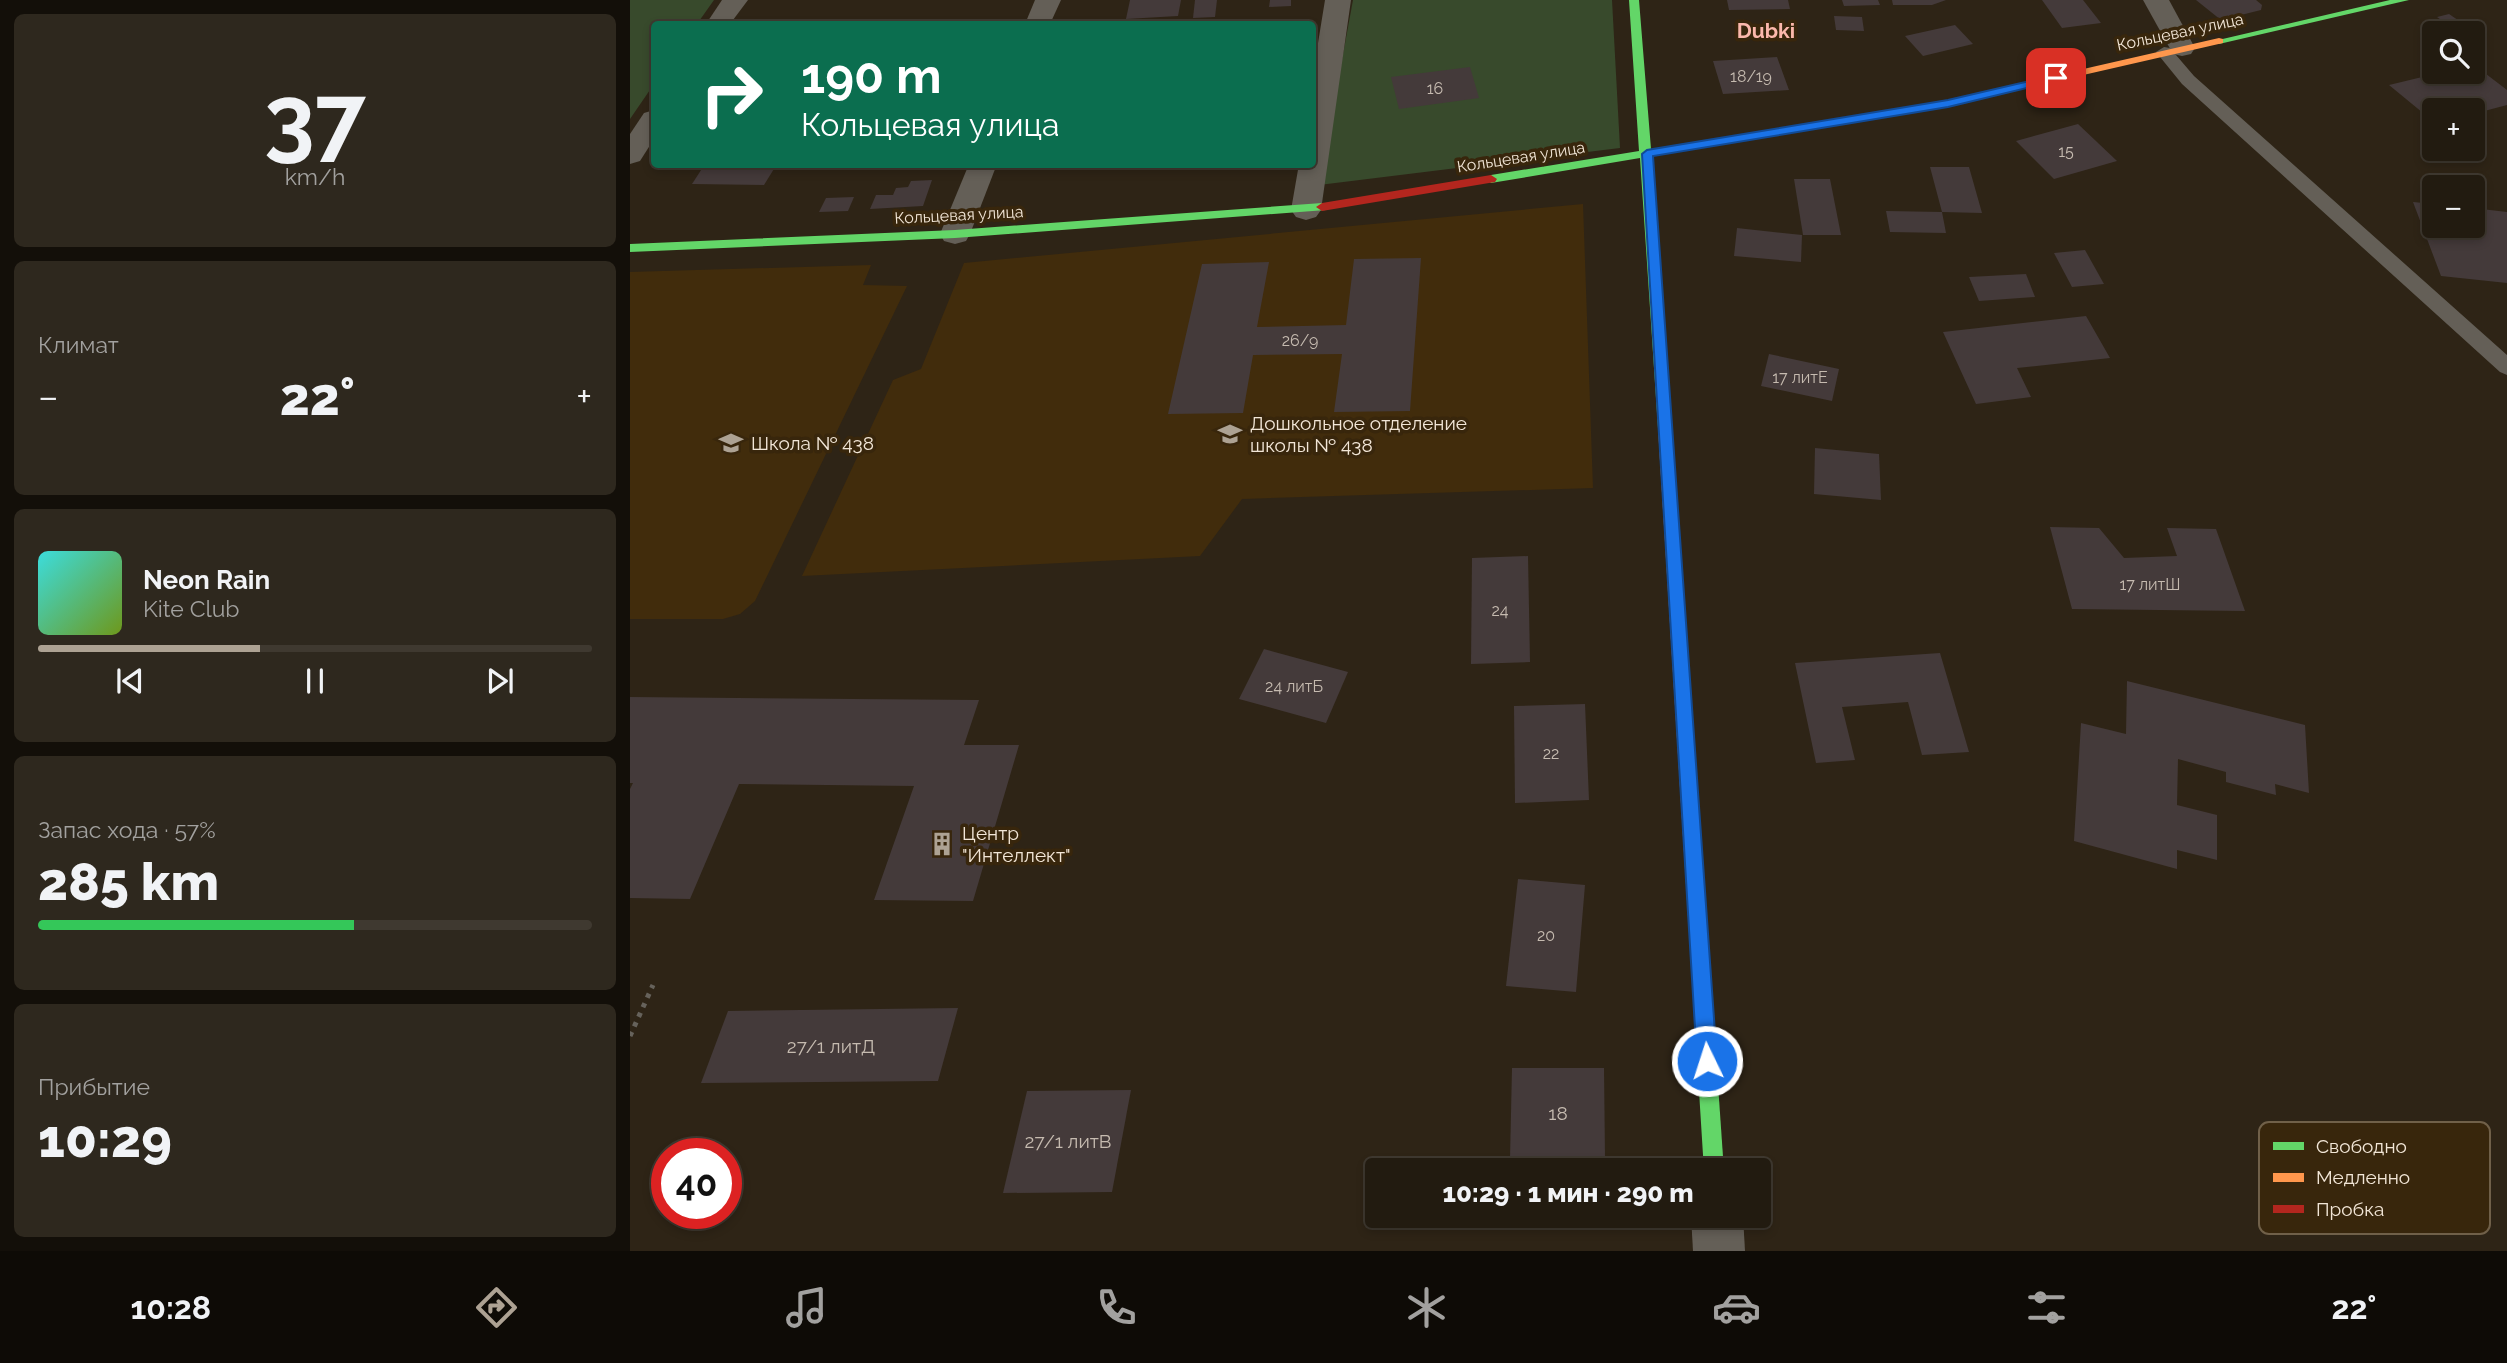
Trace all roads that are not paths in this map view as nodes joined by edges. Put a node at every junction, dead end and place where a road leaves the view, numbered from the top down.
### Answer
1 (735, 0) edge
2 (1048, 0) edge
3 (1338, 0) edge
4 (1634, 0) edge
5 (2156, 0) edge
6 (2403, 0) edge
7 (720, 21) edge
8 (1039, 21) edge
9 (2173, 50) junction
10 (651, 124) edge
11 (1316, 145) edge
12 (1647, 154) junction
13 (630, 155) edge
14 (981, 168) edge
15 (1313, 168) edge
16 (1306, 211) junction
17 (956, 234) junction
18 (630, 248) edge
19 (2507, 367) edge
20 (1713, 1158) edge
21 (1718, 1228) edge
22 (1719, 1251) edge

1 - 7 street
2 - 8 street
3 - 11 street
4 - 12 street
5 - 9 street
6 - 9 street, Кольцевая улица
9 - 12 street, Кольцевая улица
9 - 19 lane
10 - 13 street
12 - 16 street, Кольцевая улица
12 - 20 street
14 - 17 street
15 - 16 street
16 - 17 street, Кольцевая улица
17 - 18 street, Кольцевая улица
21 - 22 street

